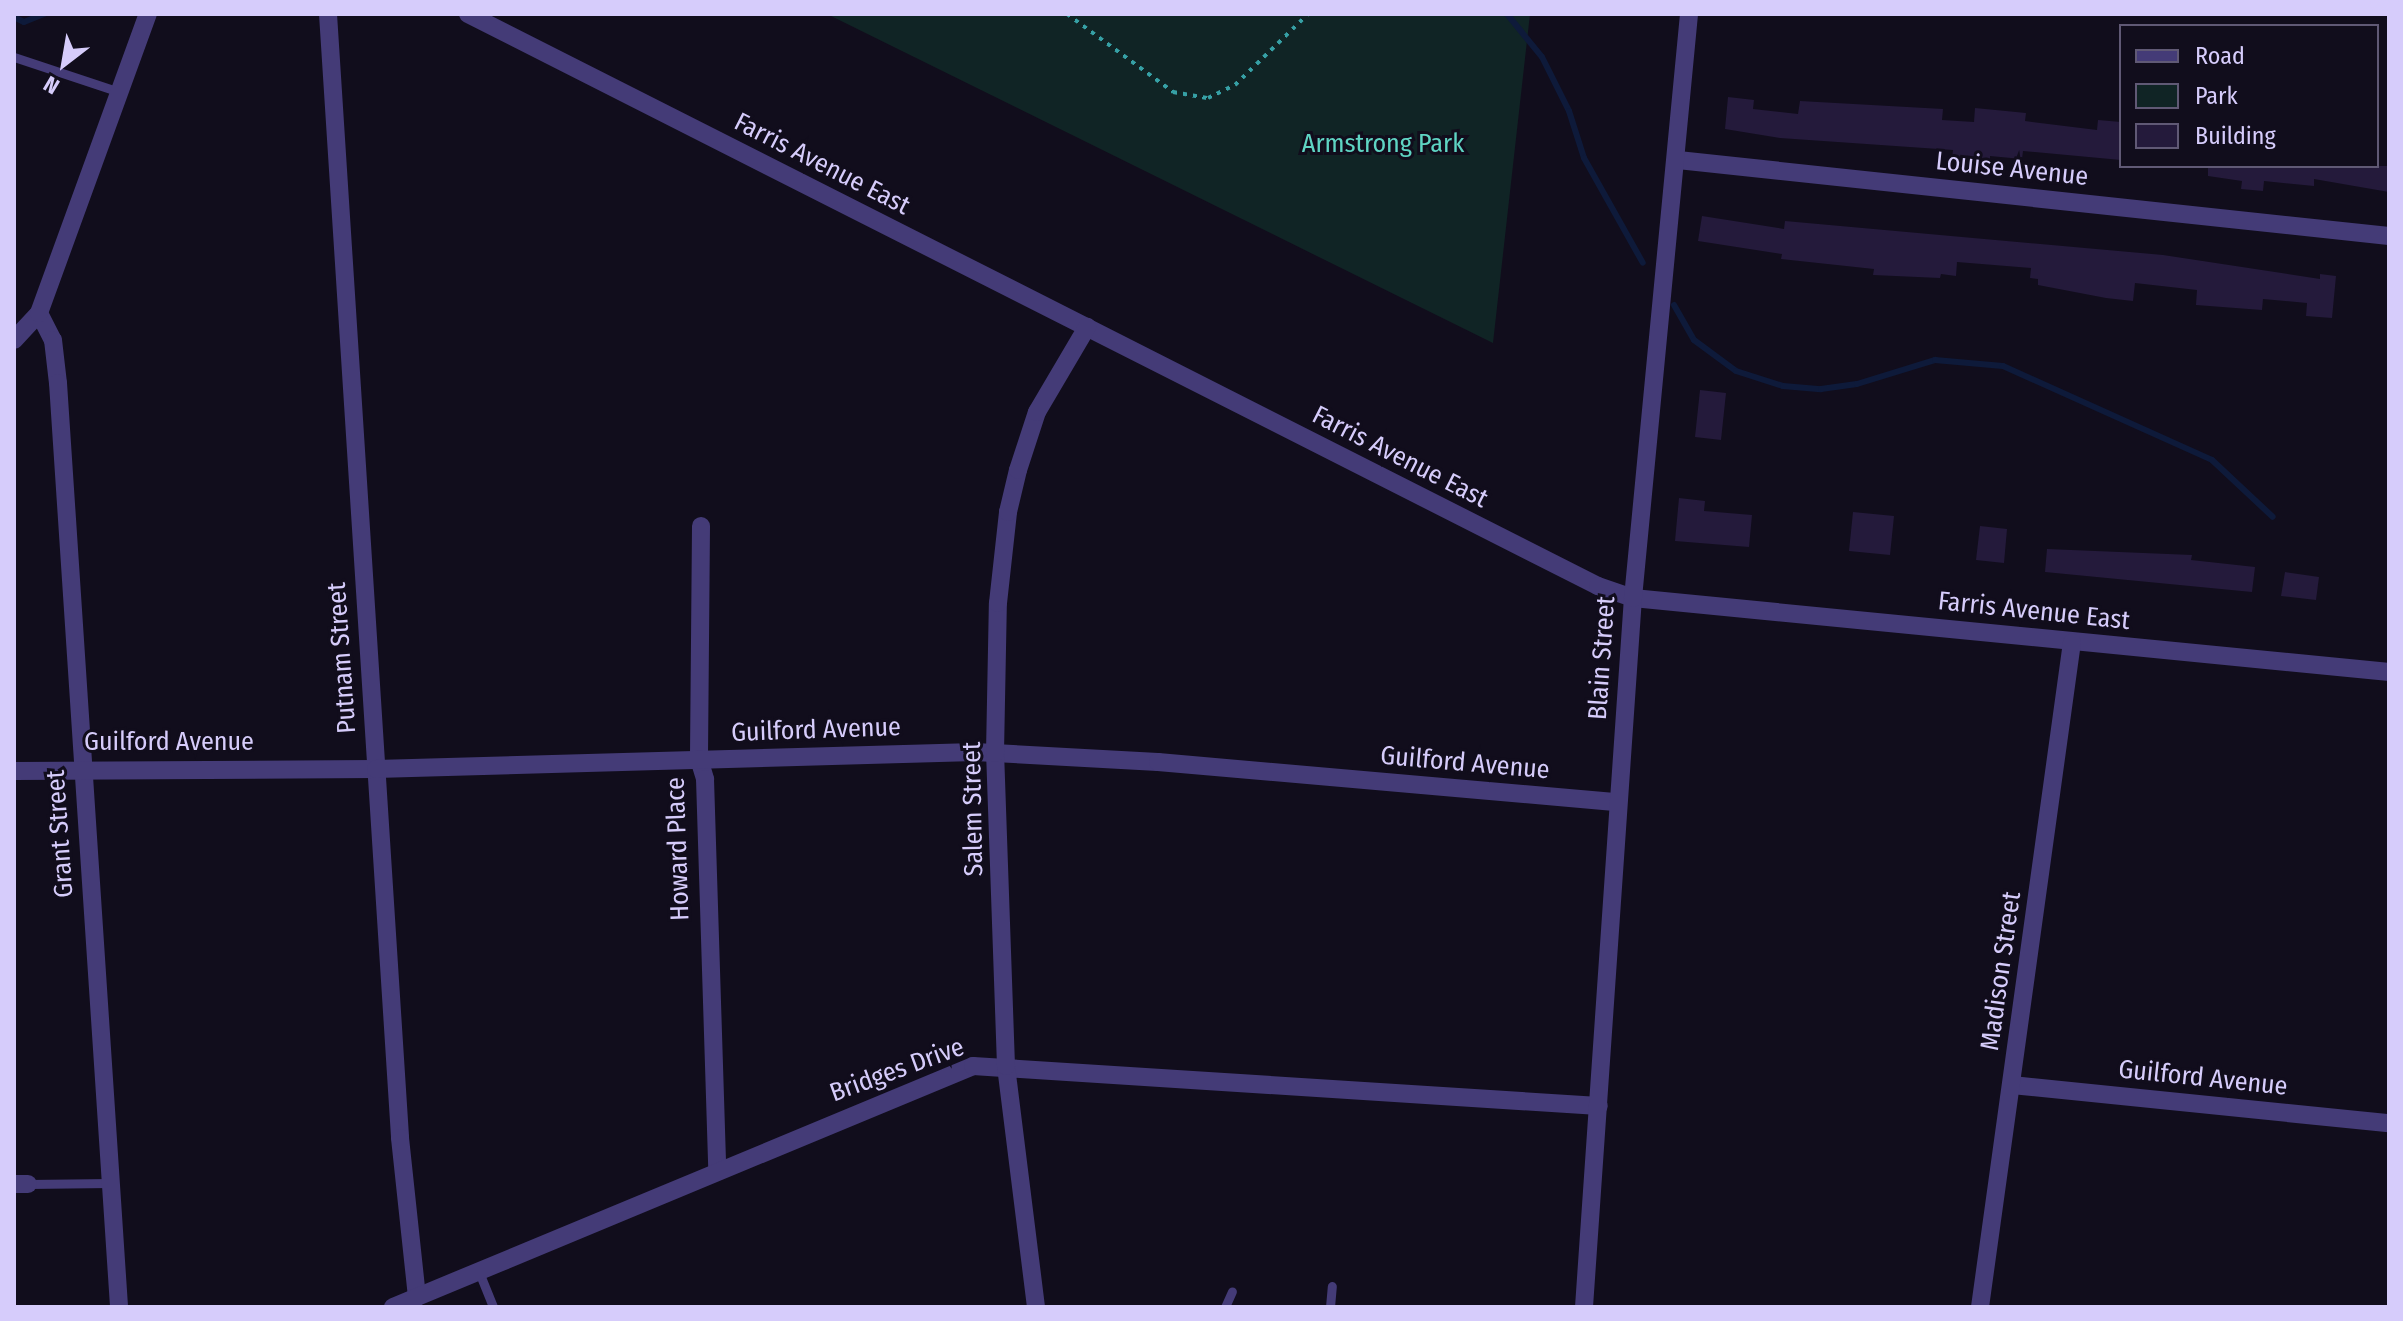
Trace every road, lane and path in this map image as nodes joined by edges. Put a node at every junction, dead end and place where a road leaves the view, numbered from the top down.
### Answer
1 (148, 14) edge
2 (328, 14) edge
3 (468, 14) edge
4 (1067, 14) edge
5 (1308, 14) edge
6 (1689, 14) edge
7 (14, 57) edge
8 (117, 91) junction
9 (1678, 160) junction
10 (2389, 236) edge
11 (39, 313) junction
12 (1087, 327) junction
13 (14, 340) edge
14 (701, 526) dead end
15 (1633, 598) junction
16 (2072, 642) junction
17 (2389, 672) edge
18 (995, 753) junction
19 (699, 759) junction
20 (81, 768) junction
21 (376, 769) junction
22 (14, 771) edge
23 (1617, 802) junction
24 (1006, 1066) junction
25 (2012, 1085) junction
26 (1599, 1106) junction
27 (2389, 1123) edge
28 (717, 1170) junction
29 (110, 1183) junction
30 (21, 1184) edge
31 (479, 1272) junction
32 (1332, 1286) dead end
33 (1232, 1291) dead end
34 (423, 1299) edge
35 (119, 1307) edge
36 (393, 1307) edge
37 (493, 1307) edge
38 (1036, 1307) edge
39 (1225, 1307) edge
40 (1330, 1307) edge
41 (1584, 1307) edge
42 (1980, 1307) edge

1 - 8 street
2 - 21 street, Putnam Street
3 - 12 street, Farris Avenue East
4 - 5 path
6 - 9 street, Blain Street
7 - 8 lane
8 - 11 street
9 - 10 street, Louise Avenue
9 - 15 street, Blain Street
11 - 13 street
11 - 20 street, Grant Street
12 - 15 street, Farris Avenue East
12 - 18 street, Salem Street
14 - 19 street, Howard Place
15 - 16 street, Farris Avenue East
15 - 23 street, Blain Street
16 - 17 street, Farris Avenue East
16 - 25 street, Madison Street
18 - 19 street, Guilford Avenue
18 - 23 street, Guilford Avenue
18 - 24 street, Salem Street
19 - 21 street, Guilford Avenue
19 - 28 street, Howard Place
20 - 21 street, Guilford Avenue
20 - 22 street, Guilford Avenue
20 - 29 street, Grant Street
21 - 34 street, Putnam Street
23 - 26 street, Blain Street
24 - 26 street, Bridges Drive
24 - 28 street, Bridges Drive
24 - 38 street, Salem Street
25 - 27 street, Guilford Avenue
25 - 42 street, Madison Street
26 - 41 street, Blain Street
28 - 31 street, Bridges Drive
29 - 30 lane
29 - 35 street, Grant Street
31 - 34 street, Bridges Drive
31 - 37 lane
32 - 40 lane
33 - 39 lane
34 - 36 street, Bridges Drive

